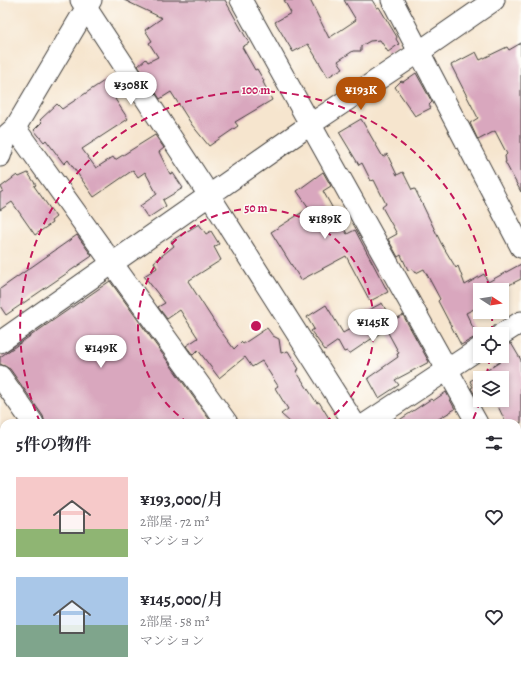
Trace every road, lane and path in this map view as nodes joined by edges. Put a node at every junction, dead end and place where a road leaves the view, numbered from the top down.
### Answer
1 (241, 0) edge
2 (392, 0) edge
3 (494, 0) edge
4 (86, 3) edge
5 (419, 52) junction
6 (311, 124) junction
7 (15, 128) junction
8 (0, 156) edge
9 (209, 195) junction
10 (521, 247) edge
11 (114, 263) junction
12 (521, 322) edge
13 (509, 330) edge
14 (0, 342) edge
15 (473, 352) edge
16 (447, 368) junction
17 (0, 376) edge
18 (30, 419) edge
19 (225, 419) edge
20 (351, 419) edge
21 (373, 419) edge
22 (475, 419) edge

1 - 6 street
2 - 5 street
3 - 5 street
4 - 7 street
4 - 9 street
5 - 6 street
5 - 10 street
6 - 9 street
6 - 16 street
7 - 8 street
7 - 11 street
9 - 11 street
9 - 20 street
11 - 14 street
11 - 19 street
12 - 13 street
15 - 16 street
16 - 21 street
16 - 22 street
17 - 18 street

